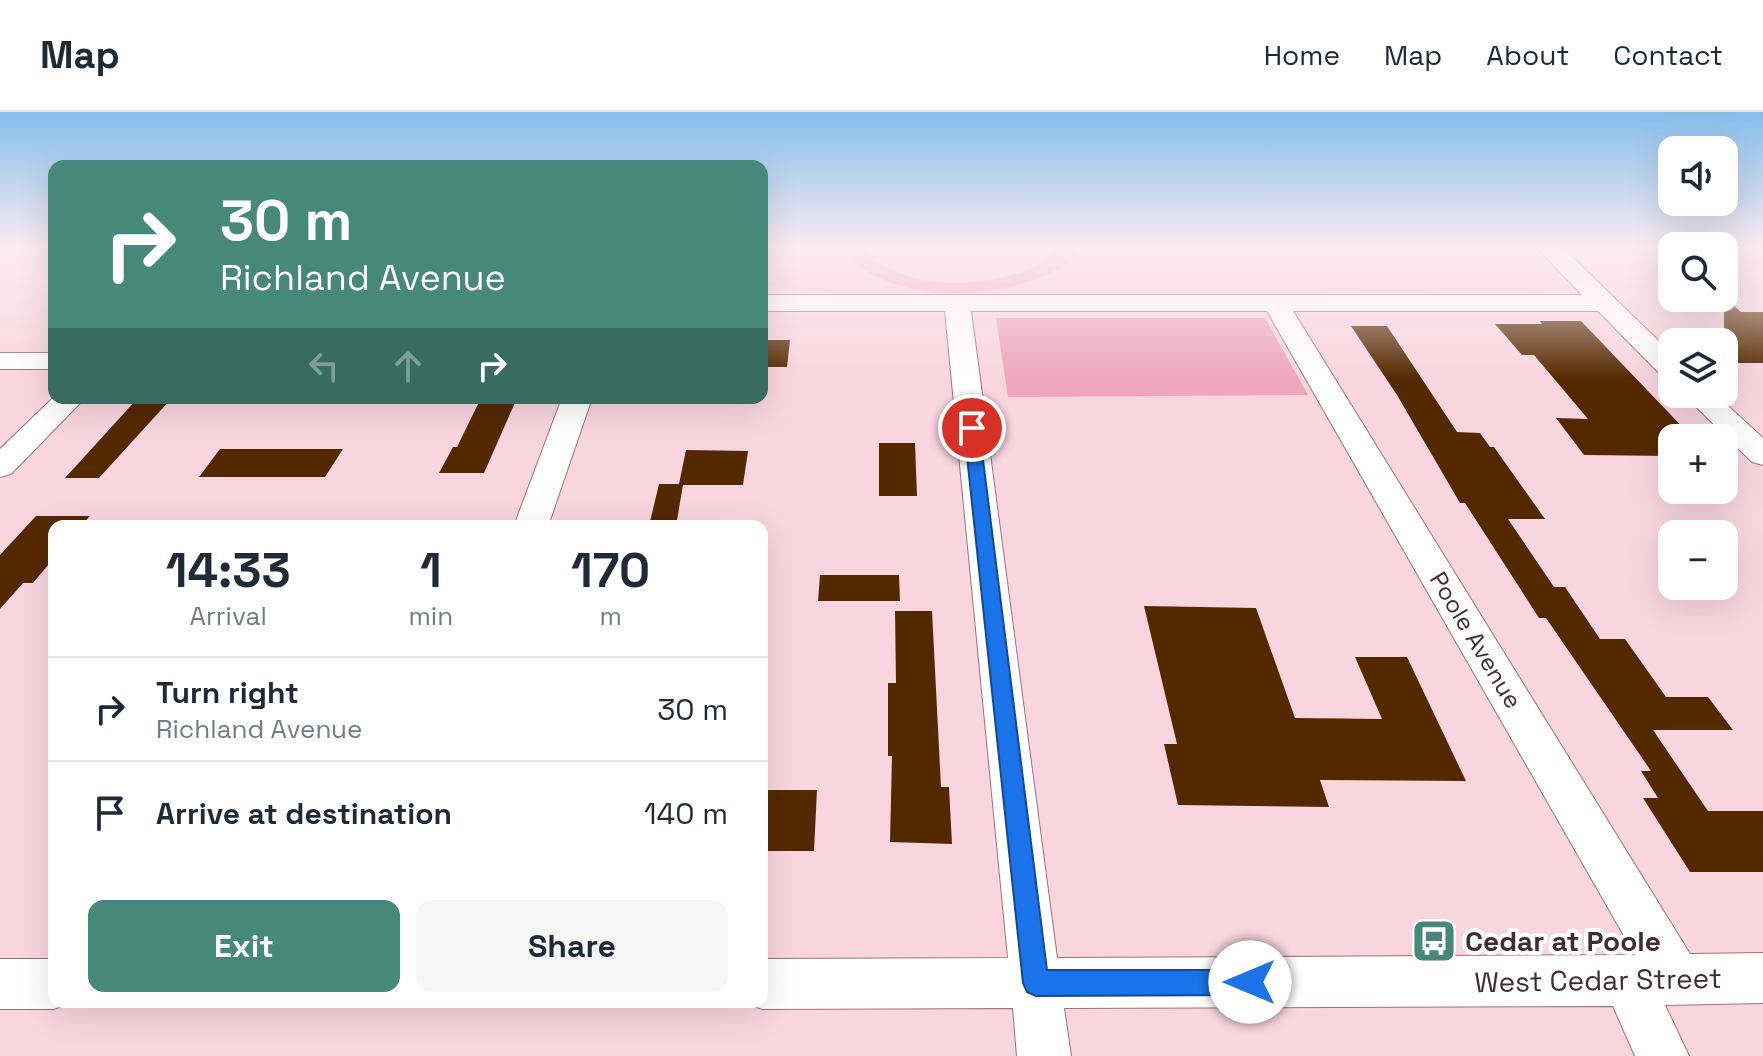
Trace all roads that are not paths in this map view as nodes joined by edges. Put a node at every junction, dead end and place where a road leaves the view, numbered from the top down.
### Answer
1 (1590, 291) edge
2 (768, 303) edge
3 (1275, 303) junction
4 (1601, 303) junction
5 (957, 305) junction
6 (1658, 357) edge
7 (0, 361) edge
8 (48, 361) edge
9 (64, 404) edge
10 (575, 404) edge
11 (1713, 408) edge
12 (1763, 455) edge
13 (0, 467) edge
14 (533, 520) edge
15 (1676, 978) junction
16 (1763, 978) edge
17 (1627, 980) junction
18 (1036, 983) junction
19 (0, 984) edge
20 (48, 984) edge
21 (768, 984) edge
22 (1044, 1056) edge
23 (1662, 1056) edge

1 - 4 street
2 - 5 street
3 - 4 street
3 - 5 street
3 - 15 street, Poole Avenue
4 - 6 street
5 - 18 street
7 - 8 street
9 - 13 street
10 - 14 street
11 - 12 street
15 - 16 street, West Cedar Street
15 - 17 street, West Cedar Street
17 - 18 street, West Cedar Street
17 - 23 street
18 - 21 street, West Cedar Street
18 - 22 street
19 - 20 street

